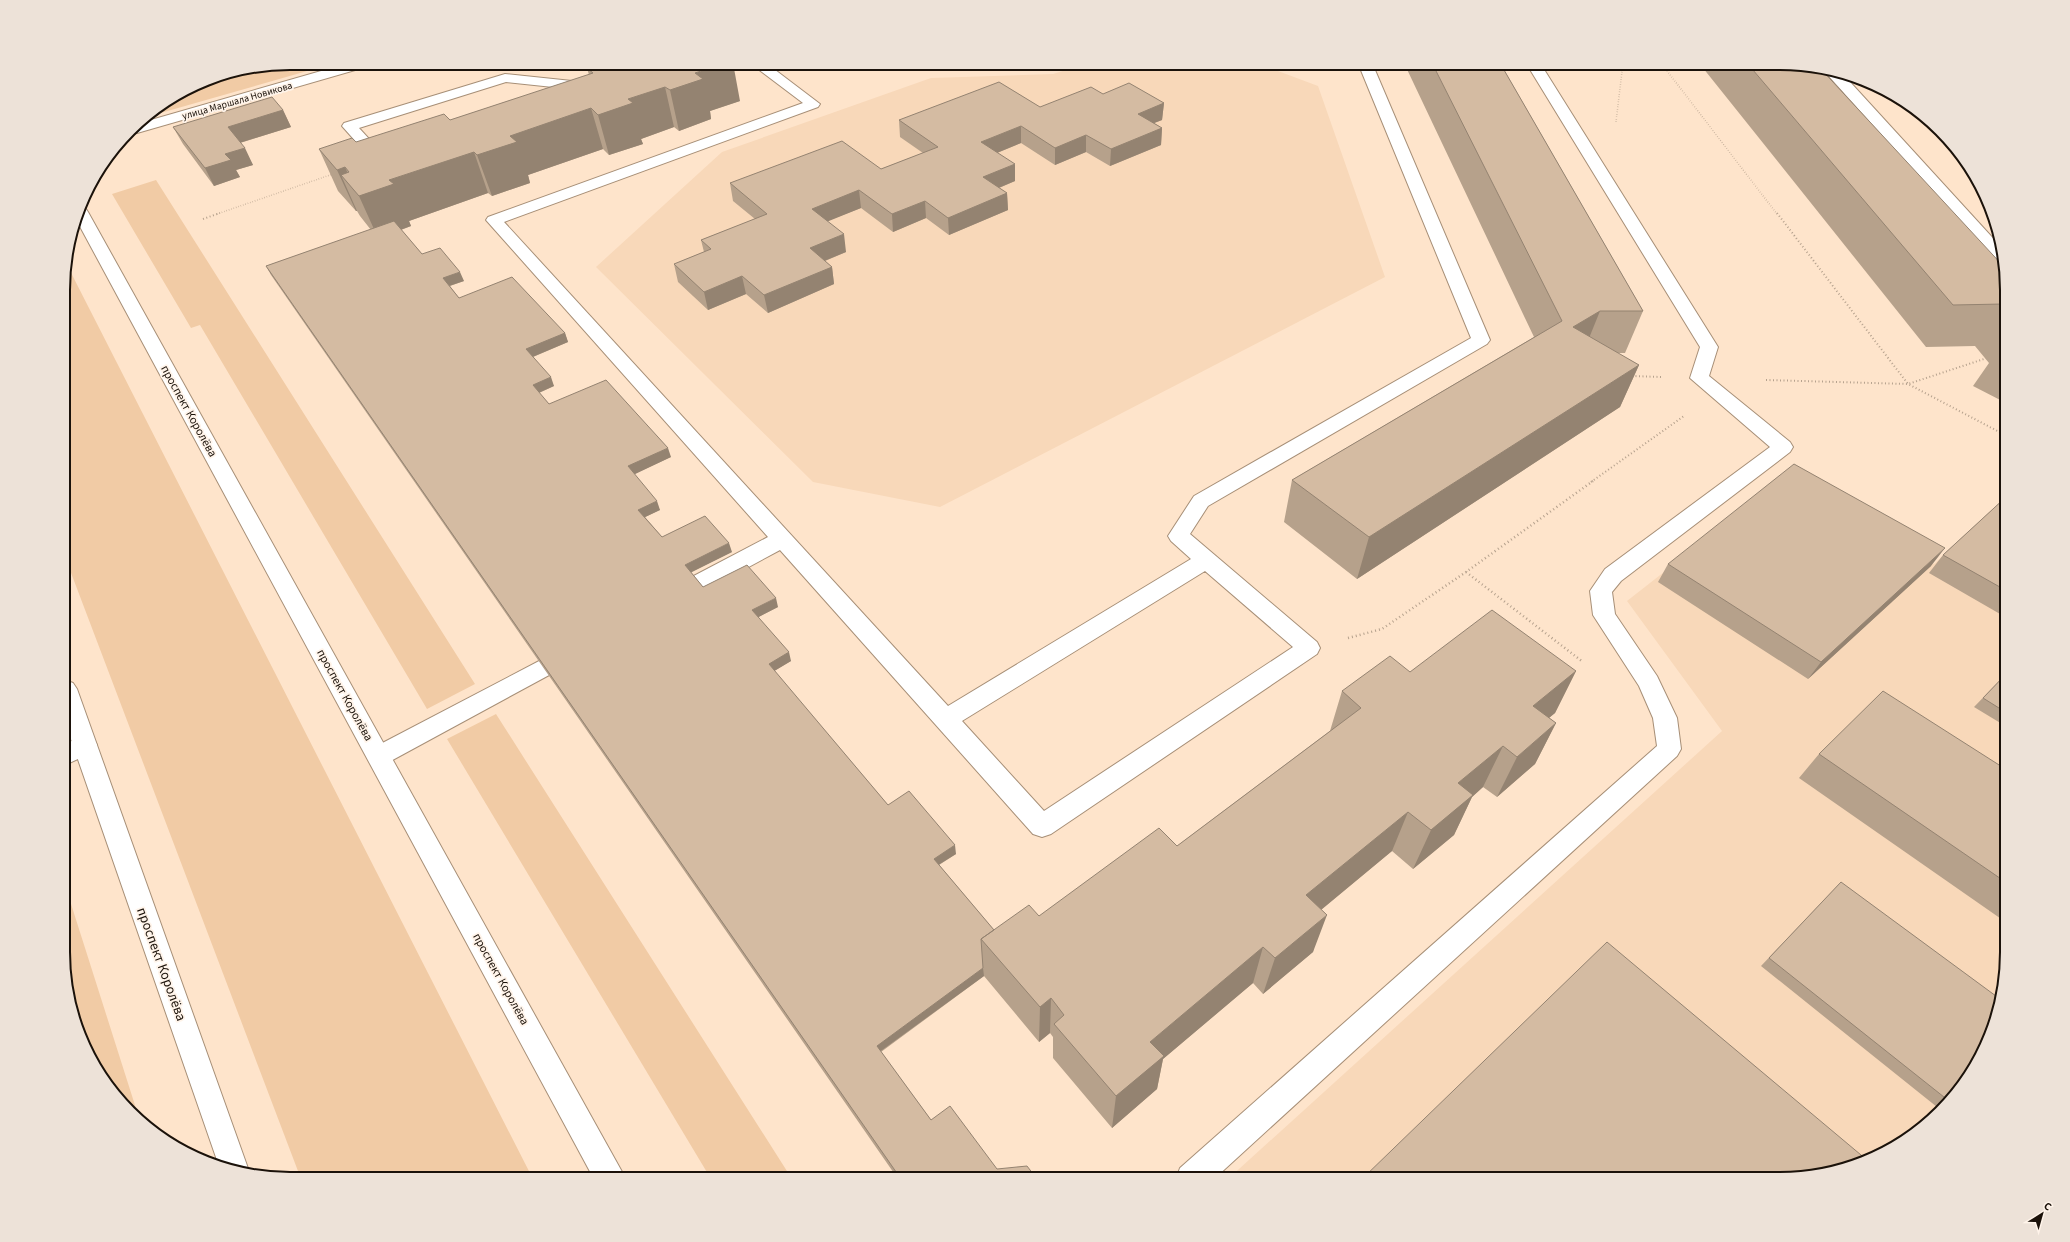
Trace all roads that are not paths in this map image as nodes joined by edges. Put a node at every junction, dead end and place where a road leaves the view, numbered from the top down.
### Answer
1 (340, 70) edge
2 (767, 70) edge
3 (1368, 70) edge
4 (1537, 70) edge
5 (1839, 79) edge
6 (568, 97) edge
7 (143, 127) edge
8 (394, 154) edge
9 (83, 217) edge
10 (1997, 252) edge
11 (782, 539) junction
12 (1206, 560) junction
13 (696, 585) edge
14 (543, 668) edge
15 (946, 719) junction
16 (70, 720) edge
17 (75, 750) edge
18 (379, 756) junction
19 (233, 1164) edge
20 (607, 1172) edge
21 (1199, 1172) edge

1 - 7 street, улица Маршала Новикова
2 - 11 street
3 - 12 street
4 - 21 street
5 - 10 street
6 - 8 street
9 - 18 street, проспект Королёва
11 - 13 street
11 - 15 street
12 - 15 street
12 - 15 street
14 - 18 street
16 - 17 street, проспект Королёва
17 - 19 street, проспект Королёва
18 - 20 street, проспект Королёва

